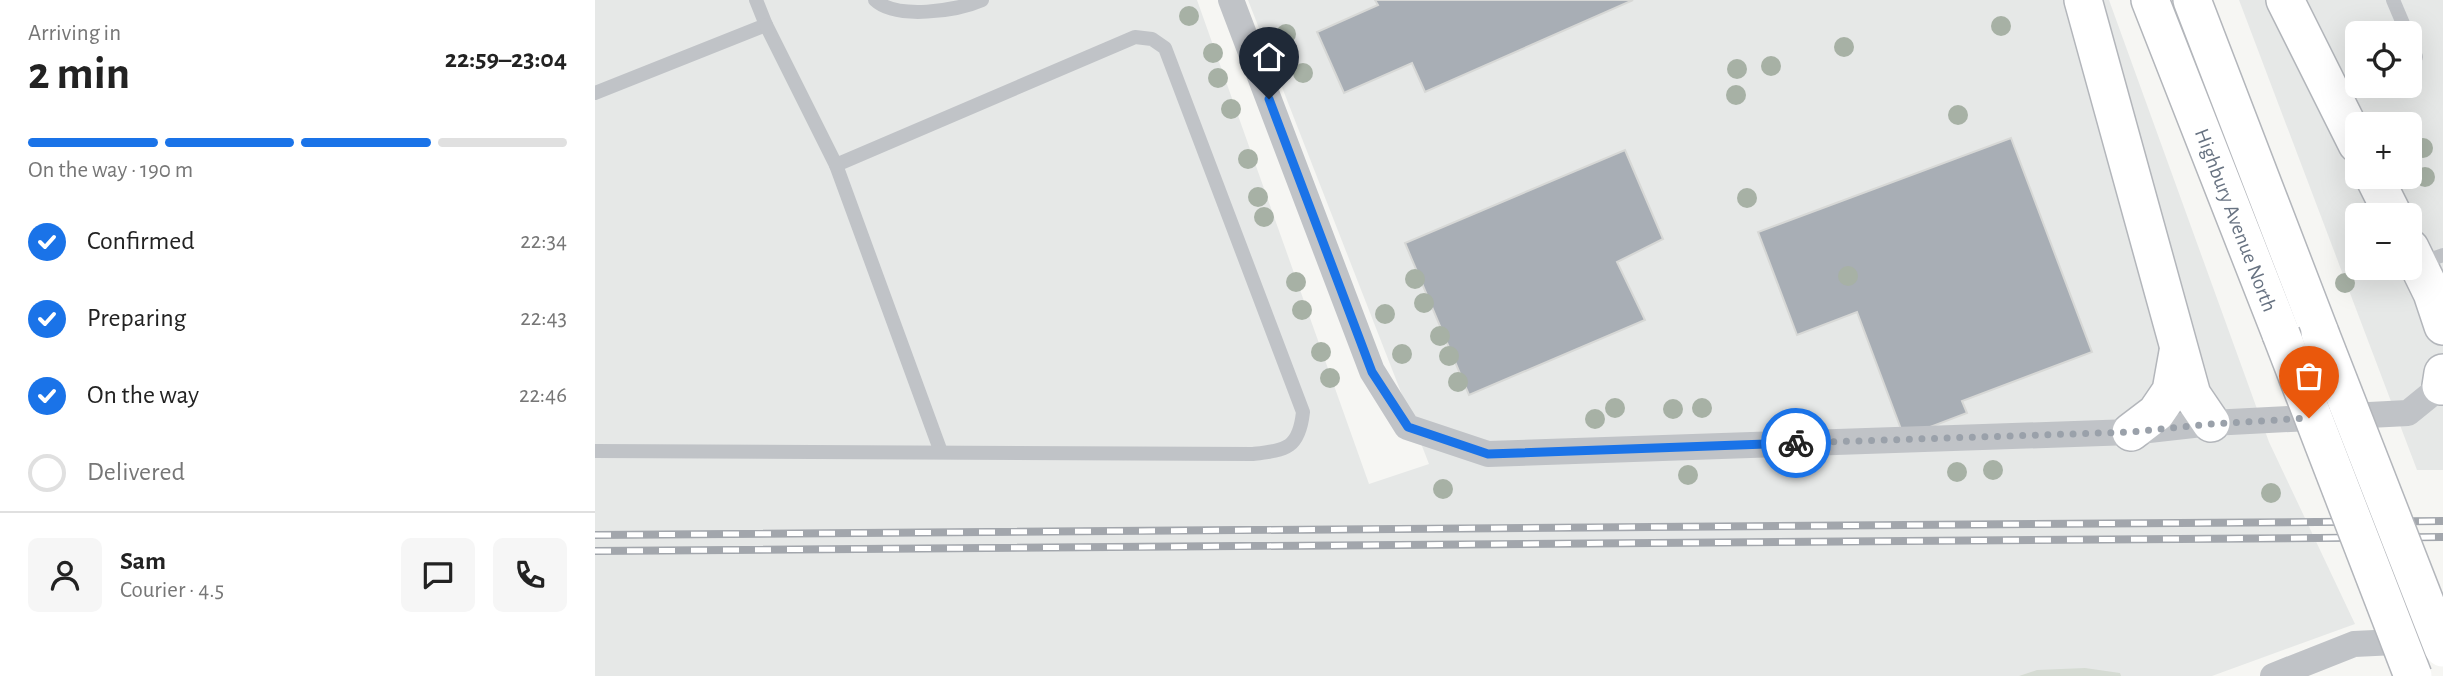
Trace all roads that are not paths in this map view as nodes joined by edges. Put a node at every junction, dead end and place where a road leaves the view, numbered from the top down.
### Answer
1 (756, 0) edge
2 (875, 0) edge
3 (982, 0) edge
4 (1231, 0) edge
5 (2083, 0) edge
6 (2150, 0) edge
7 (2192, 0) edge
8 (2285, 0) edge
9 (2393, 0) edge
10 (2402, 21) edge
11 (767, 25) junction
12 (595, 93) edge
13 (2345, 120) edge
14 (836, 165) junction
15 (2429, 267) edge
16 (2443, 326) edge
17 (2179, 348) junction
18 (2442, 382) edge
19 (2211, 424) junction
20 (2131, 432) junction
21 (595, 451) edge
22 (941, 452) junction
23 (2443, 639) edge
24 (2443, 648) edge
25 (2273, 676) edge
26 (2413, 676) edge

1 - 11 lane
2 - 3 lane
4 - 20 street
5 - 17 main road
6 - 26 main road, Highbury Avenue North, bridge
7 - 24 main road, Highbury Avenue North, bridge
8 - 13 main road
9 - 10 lane
11 - 12 lane
11 - 14 lane
14 - 22 lane
14 - 22 lane
15 - 16 main road
17 - 19 main road
17 - 20 main road
18 - 19 street
19 - 20 street
21 - 22 lane
23 - 25 street

